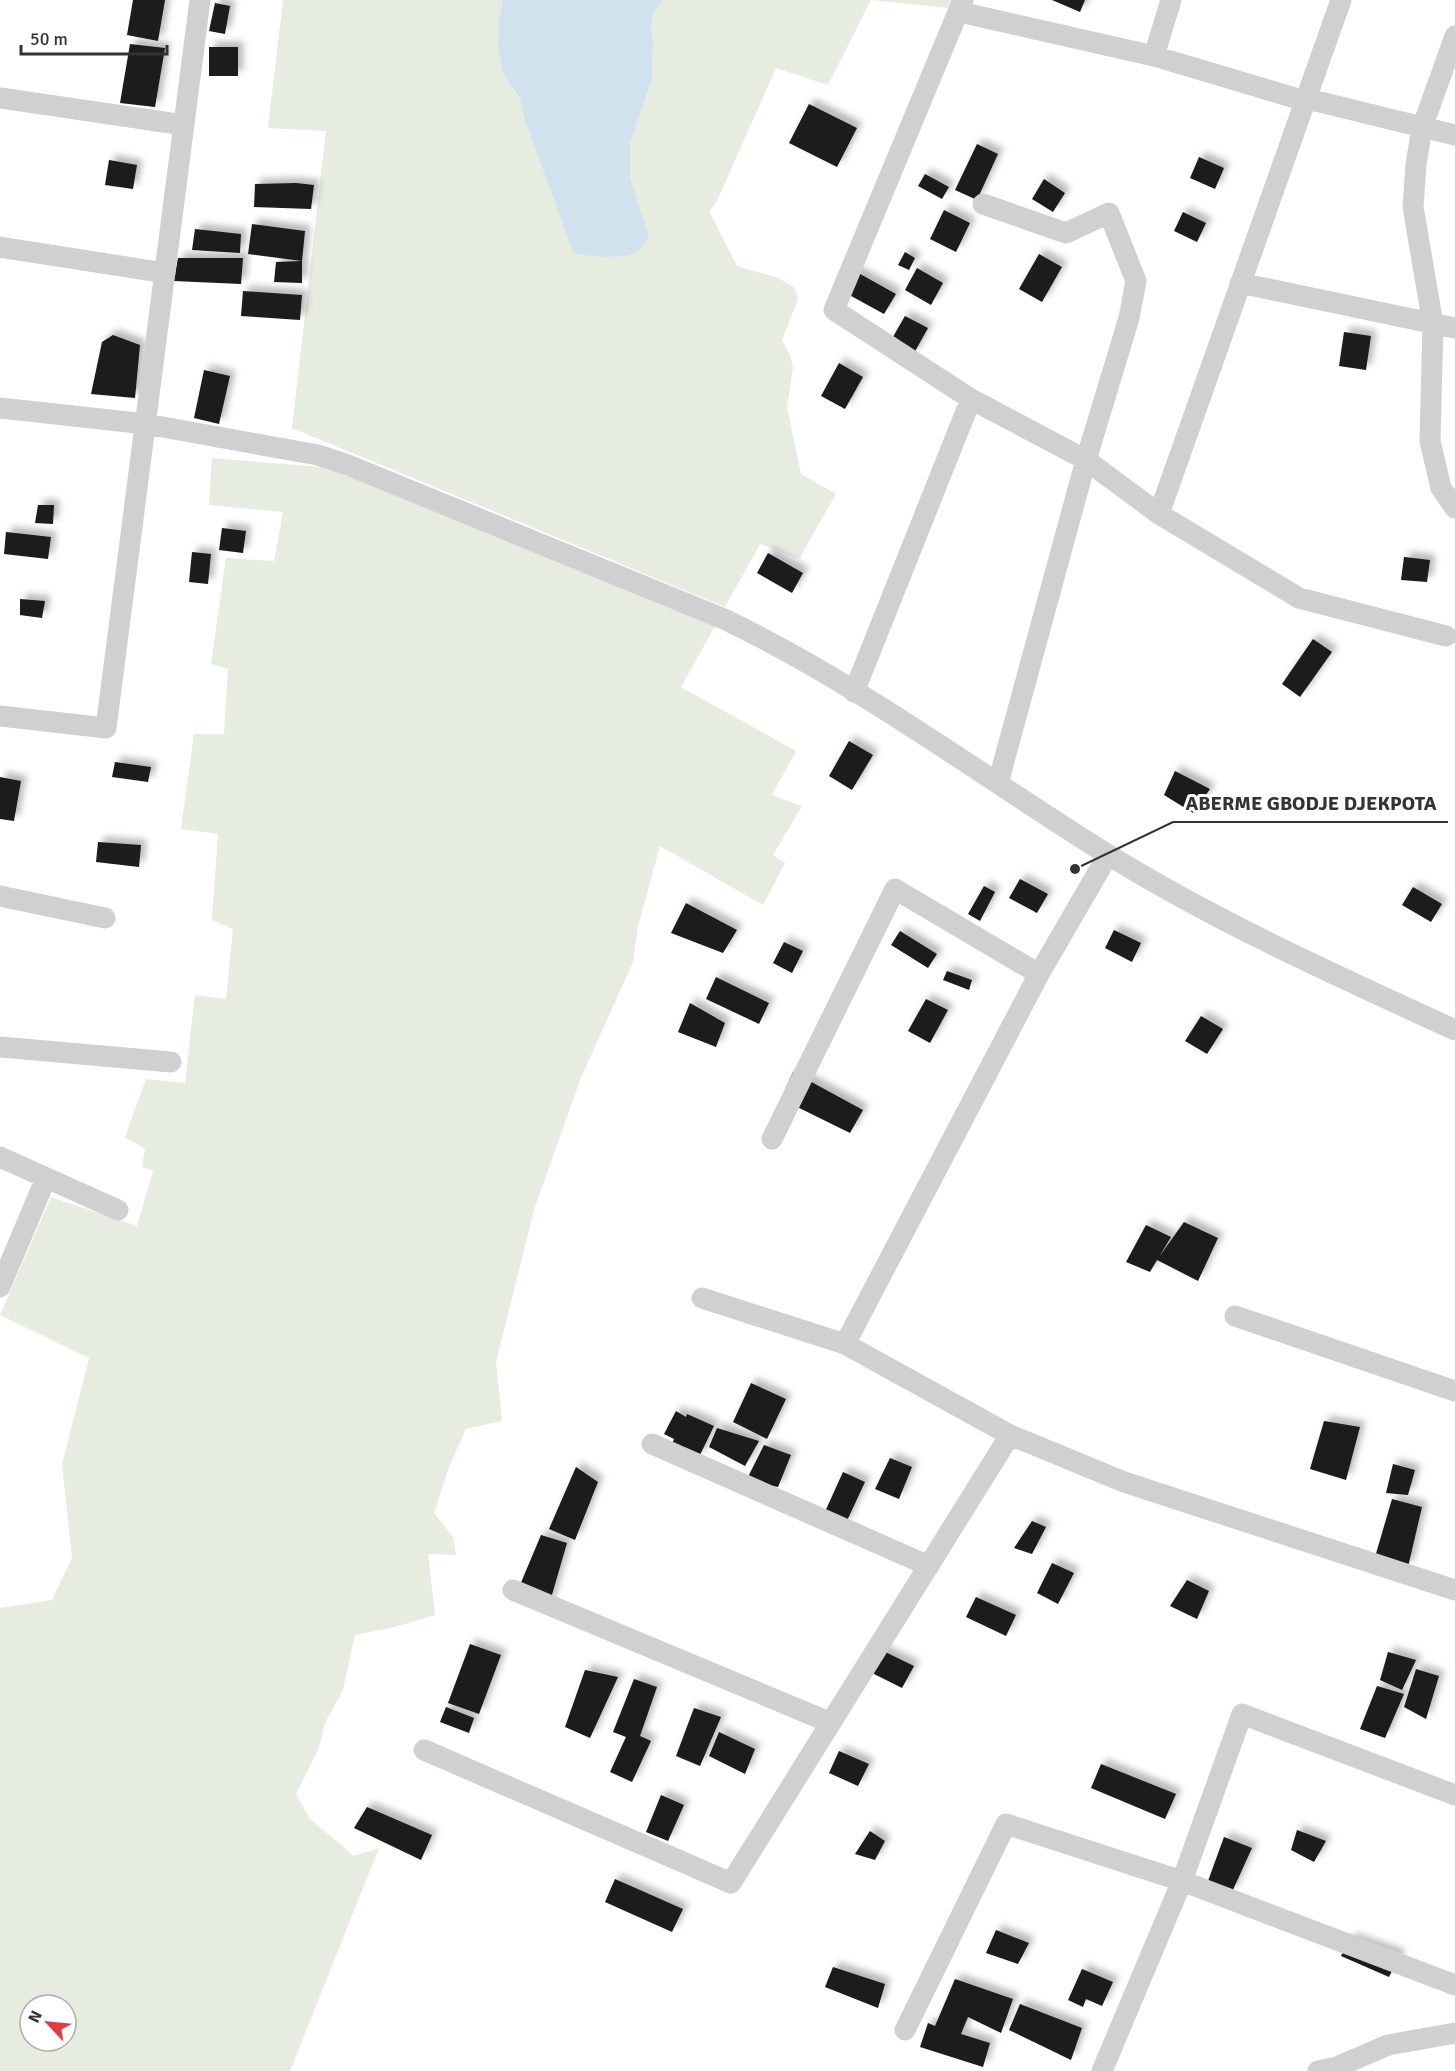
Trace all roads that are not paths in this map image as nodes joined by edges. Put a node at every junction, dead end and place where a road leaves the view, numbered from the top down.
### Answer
1 (200, 0) edge
2 (1171, 0) edge
3 (1341, 0) edge
4 (962, 6) edge
5 (1455, 36) edge
6 (1154, 56) junction
7 (0, 98) edge
8 (1305, 102) junction
9 (184, 125) junction
10 (1422, 128) junction
11 (1455, 135) edge
12 (983, 204) dead end
13 (0, 247) edge
14 (165, 273) junction
15 (1240, 283) junction
16 (1433, 324) junction
17 (1455, 328) edge
18 (971, 399) junction
19 (1, 412) edge
20 (146, 424) junction
21 (1086, 460) junction
22 (1455, 508) edge
23 (1159, 514) junction
24 (1446, 636) dead end
25 (854, 692) junction
26 (0, 716) edge
27 (998, 783) junction
28 (1108, 855) junction
29 (0, 896) edge
30 (105, 918) dead end
31 (1039, 974) junction
32 (1455, 1030) edge
33 (0, 1047) edge
34 (171, 1062) dead end
35 (772, 1139) dead end
36 (0, 1157) edge
37 (46, 1178) junction
38 (118, 1210) dead end
39 (0, 1287) edge
40 (702, 1298) dead end
41 (1235, 1316) dead end
42 (845, 1344) junction
43 (1455, 1391) edge
44 (1010, 1435) junction
45 (652, 1444) dead end
46 (929, 1566) junction
47 (513, 1590) dead end
48 (1455, 1590) edge
49 (831, 1723) junction
50 (424, 1750) dead end
51 (1455, 1795) edge
52 (1182, 1881) junction
53 (1455, 1985) edge
54 (905, 2030) dead end
55 (1455, 2033) edge
56 (1102, 2071) edge
57 (1318, 2071) edge

1 - 9 street
2 - 6 street
3 - 8 street
4 - 6 street
4 - 18 street
5 - 10 street
6 - 8 street
7 - 9 street
8 - 10 street
8 - 15 street
9 - 14 street
10 - 11 street
10 - 16 street
12 - 21 street
13 - 14 street
14 - 20 street
15 - 16 street
15 - 23 street
16 - 17 street
16 - 22 street
18 - 21 street
18 - 25 street
19 - 20 street
20 - 25 street
20 - 26 street
21 - 23 street
21 - 27 street
23 - 24 street
25 - 27 street
27 - 28 street
28 - 31 street
28 - 32 street
29 - 30 street
31 - 35 street
31 - 42 street
33 - 34 street
36 - 37 street
37 - 38 street
37 - 39 street
40 - 42 street
41 - 43 street
42 - 44 street
44 - 46 street
44 - 48 street
45 - 46 street
46 - 49 street
47 - 49 street
49 - 50 street
51 - 52 street
52 - 53 street
52 - 54 street
52 - 56 street
55 - 57 street

